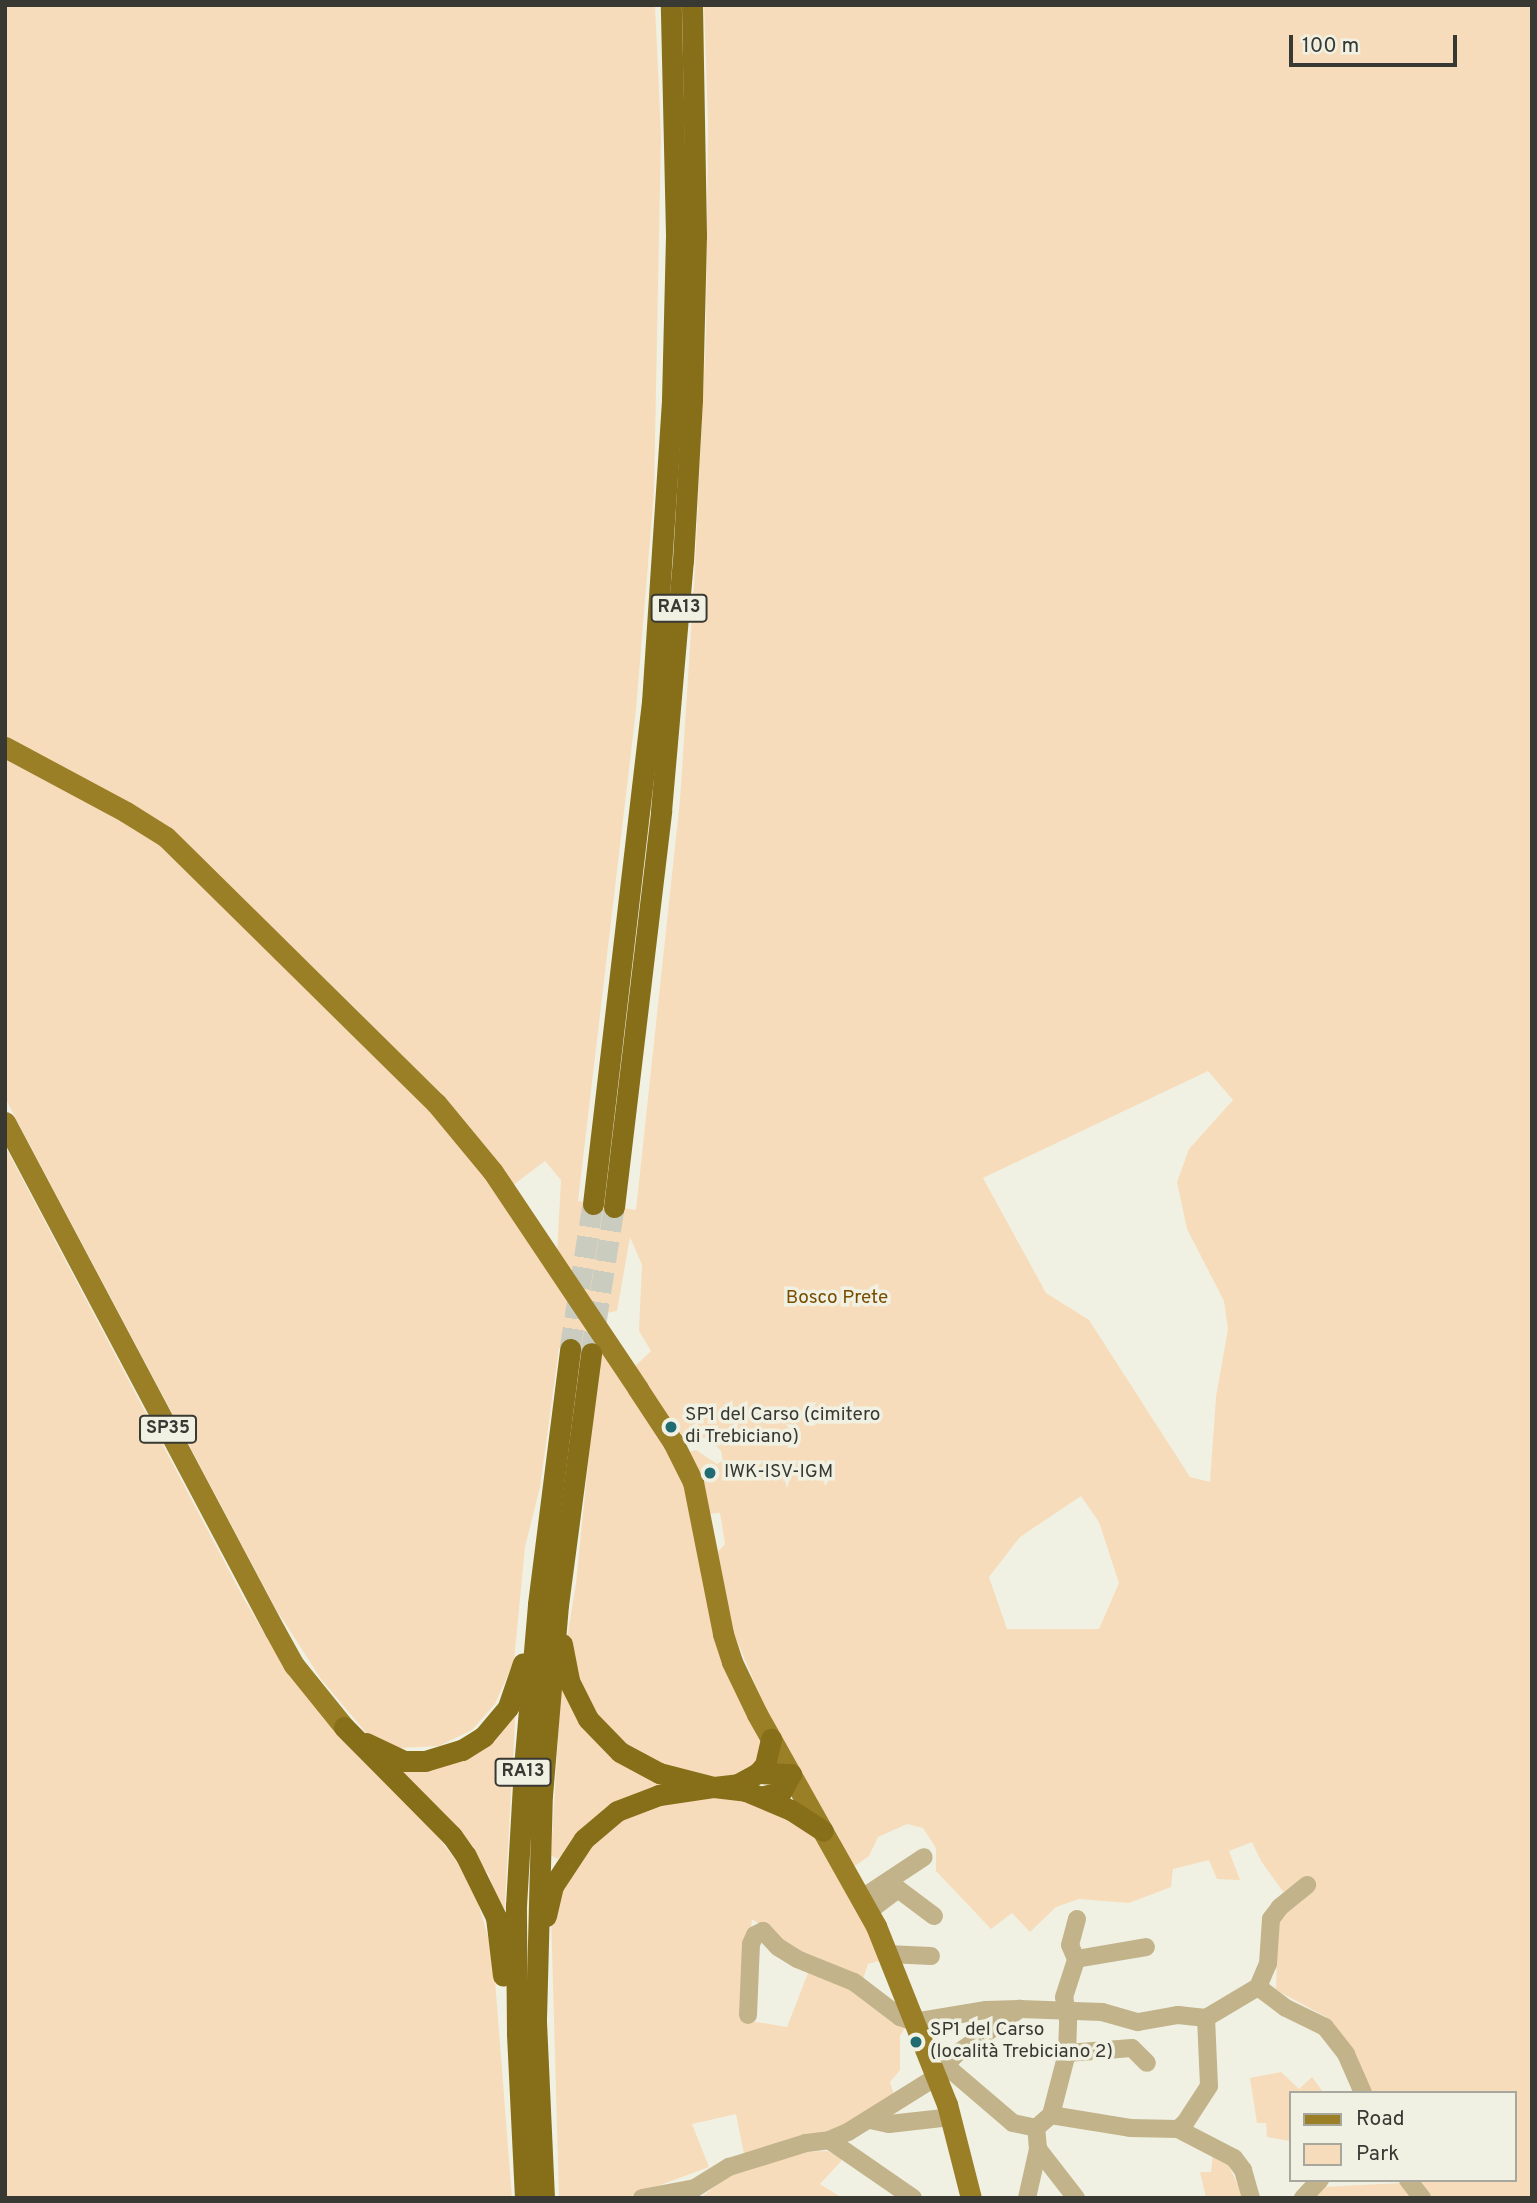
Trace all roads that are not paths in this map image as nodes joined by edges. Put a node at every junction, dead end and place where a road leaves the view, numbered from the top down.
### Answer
1 (671, 5) edge
2 (692, 5) edge
3 (5, 747) edge
4 (5, 1122) edge
5 (570, 1349) tunnel mouth
6 (591, 1353) tunnel mouth
7 (561, 1489) junction
8 (344, 1727) junction
9 (771, 1739) junction
10 (758, 1773) junction
11 (791, 1774) junction
12 (714, 1787) junction
13 (764, 1796) junction
14 (823, 1831) junction
15 (924, 1857) dead end
16 (1307, 1885) dead end
17 (865, 1905) junction
18 (934, 1916) dead end
19 (1077, 1919) dead end
20 (1146, 1947) dead end
21 (887, 1954) junction
22 (931, 1956) dead end
23 (1076, 1959) junction
24 (1258, 1987) junction
25 (1020, 2009) junction
26 (1066, 2010) junction
27 (748, 2015) dead end
28 (1206, 2018) junction
29 (914, 2022) junction
30 (1067, 2053) junction
31 (1147, 2063) dead end
32 (941, 2071) junction
33 (1362, 2091) edge
34 (1051, 2115) junction
35 (951, 2118) junction
36 (870, 2120) junction
37 (1036, 2127) junction
38 (1178, 2129) junction
39 (829, 2140) junction
40 (1038, 2149) junction
41 (1318, 2182) edge
42 (1410, 2182) edge
43 (695, 2188) junction
44 (525, 2198) edge
45 (546, 2198) edge
46 (642, 2198) edge
47 (676, 2198) edge
48 (913, 2198) edge
49 (971, 2198) edge
50 (1027, 2198) edge
51 (1076, 2198) edge
52 (1251, 2198) edge
53 (1303, 2198) edge
54 (1422, 2198) edge

1 - 2 highway, RA13
3 - 9 main road
4 - 8 main road, SP35
5 - 7 highway, RA13
6 - 7 highway, RA13
7 - 8 highway
7 - 12 highway
7 - 44 highway, RA13
7 - 45 highway, RA13
8 - 44 highway
9 - 10 highway
9 - 11 main road
10 - 11 highway
10 - 12 highway
11 - 13 highway
11 - 14 main road
12 - 13 highway
12 - 45 highway
13 - 14 highway
14 - 17 main road
15 - 17 street
16 - 24 street
17 - 18 street
17 - 21 main road
19 - 23 street
20 - 23 street
21 - 22 street
21 - 29 main road
23 - 26 street
24 - 28 street
24 - 33 street
25 - 26 street
25 - 29 street
25 - 32 street
26 - 28 street
26 - 30 street
27 - 29 street
28 - 38 street
29 - 32 main road
30 - 31 street
30 - 34 street
32 - 35 main road
32 - 36 street
32 - 37 street
34 - 37 street
34 - 38 street
35 - 36 street
35 - 49 main road
36 - 39 street
37 - 40 street
38 - 52 street
39 - 43 street
39 - 48 street
40 - 50 street
40 - 51 street
41 - 53 street
42 - 54 street
43 - 46 street
43 - 47 street

